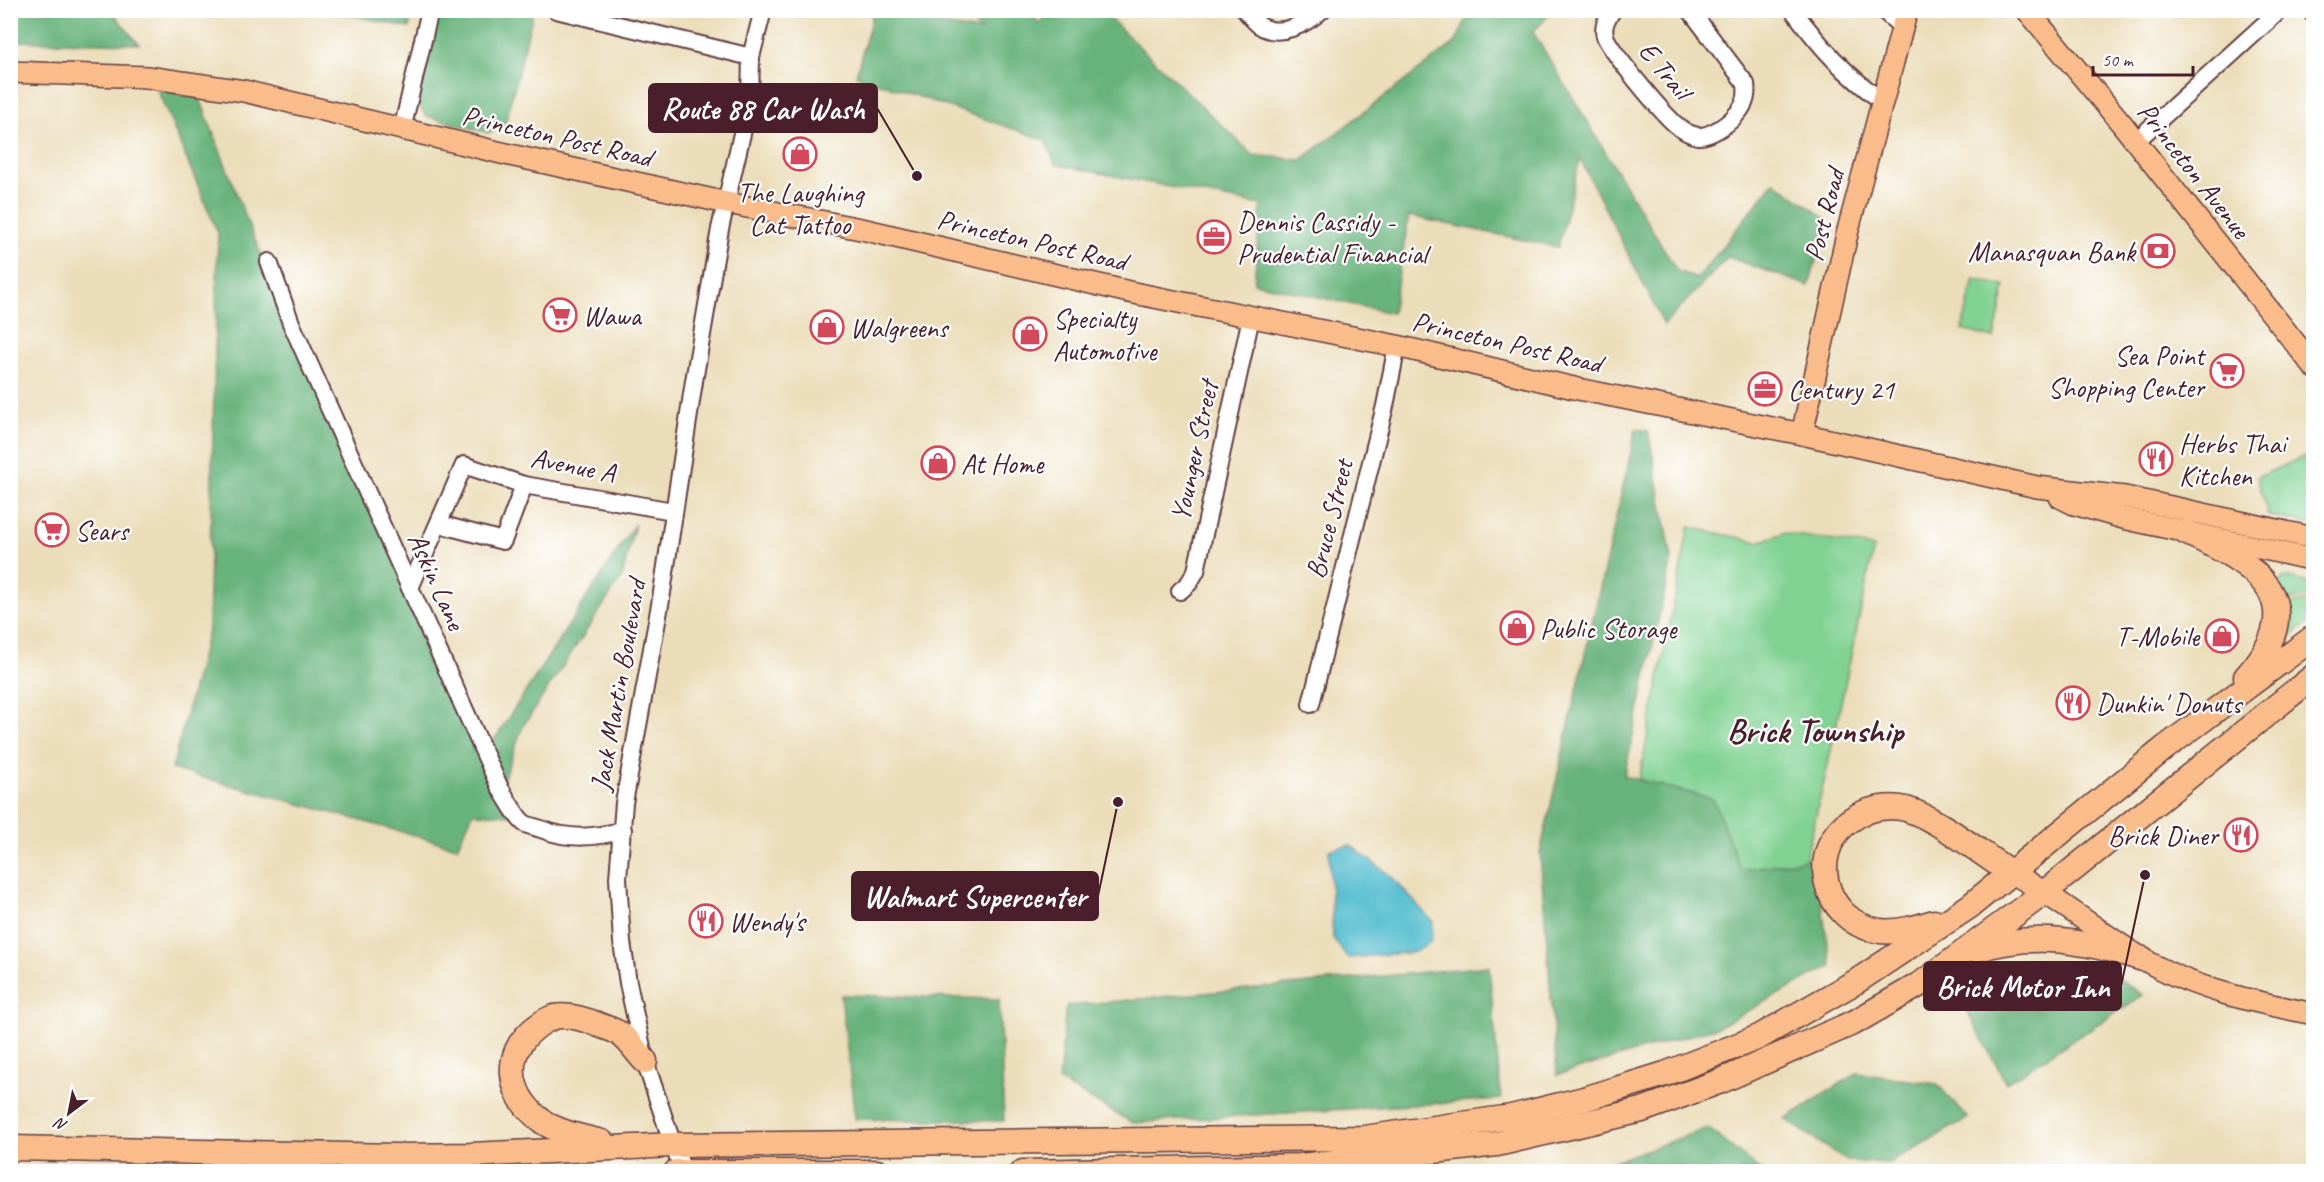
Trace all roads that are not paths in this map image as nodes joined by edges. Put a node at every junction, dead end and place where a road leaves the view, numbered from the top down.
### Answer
1 (430, 10) edge
2 (556, 10) edge
3 (763, 10) edge
4 (1245, 10) edge
5 (1322, 10) edge
6 (1690, 10) edge
7 (1793, 10) edge
8 (1883, 10) edge
9 (2027, 10) edge
10 (2280, 10) edge
11 (2310, 10) edge
12 (1610, 14) edge
13 (2313, 15) edge
14 (1905, 19) edge
15 (751, 57) junction
16 (10, 72) edge
17 (1883, 102) junction
18 (402, 130) junction
19 (2136, 141) junction
20 (727, 203) junction
21 (269, 262) dead end
22 (1251, 318) junction
23 (1397, 346) junction
24 (2313, 367) edge
25 (1802, 434) junction
26 (524, 485) junction
27 (2037, 487) junction
28 (673, 511) junction
29 (439, 524) junction
30 (2185, 532) junction
31 (2313, 537) edge
32 (2313, 560) edge
33 (410, 588) junction
34 (1180, 591) dead end
35 (2313, 637) edge
36 (2310, 681) edge
37 (1311, 704) dead end
38 (2213, 711) junction
39 (623, 830) junction
40 (2012, 873) junction
41 (2045, 892) junction
42 (1970, 906) junction
43 (1956, 957) junction
44 (2143, 959) junction
45 (2313, 1014) edge
46 (645, 1061) junction
47 (673, 1145) junction
48 (10, 1148) edge
49 (621, 1148) junction
50 (1377, 1165) edge
51 (1129, 1170) edge
52 (684, 1171) edge
53 (745, 1171) edge
54 (676, 1172) edge
55 (877, 1172) edge
56 (1023, 1172) edge

1 - 18 street
2 - 15 street
3 - 15 street, Jack Martin Boulevard
4 - 5 street
6 - 12 street, E Trail
7 - 17 street
8 - 14 street
9 - 19 main road, Princeton Avenue
10 - 19 street
11 - 13 street
14 - 17 main road, Post Road
15 - 20 street, Jack Martin Boulevard
16 - 18 main road, Princeton Post Road
17 - 25 main road, Post Road
18 - 20 main road, Princeton Post Road
19 - 24 main road, Princeton Avenue
20 - 22 main road, Princeton Post Road
20 - 28 street, Jack Martin Boulevard
21 - 33 street, Askin Lane
22 - 23 main road, Princeton Post Road
22 - 34 street, Younger Street
23 - 25 main road, Princeton Post Road
23 - 37 street, Bruce Street
25 - 27 main road, Princeton Post Road
26 - 28 street, Avenue A
26 - 29 street
26 - 29 street, Avenue A
27 - 30 main road, Princeton Post Road
27 - 31 main road, Princeton Post Road
28 - 39 street, Jack Martin Boulevard
29 - 33 street
30 - 32 main road, Princeton Post Road
30 - 38 highway
33 - 39 street, Askin Lane
35 - 38 highway
36 - 41 highway
38 - 40 highway
39 - 46 street, Jack Martin Boulevard
40 - 41 main road
40 - 42 highway
40 - 42 highway
41 - 43 highway
41 - 44 main road
42 - 47 highway
43 - 44 highway
43 - 50 highway
44 - 45 main road
46 - 47 street, Jack Martin Boulevard
46 - 49 highway
47 - 49 highway
47 - 52 street, Jack Martin Boulevard
48 - 49 highway
50 - 51 highway
51 - 56 highway
52 - 53 highway
52 - 54 highway
53 - 55 highway

